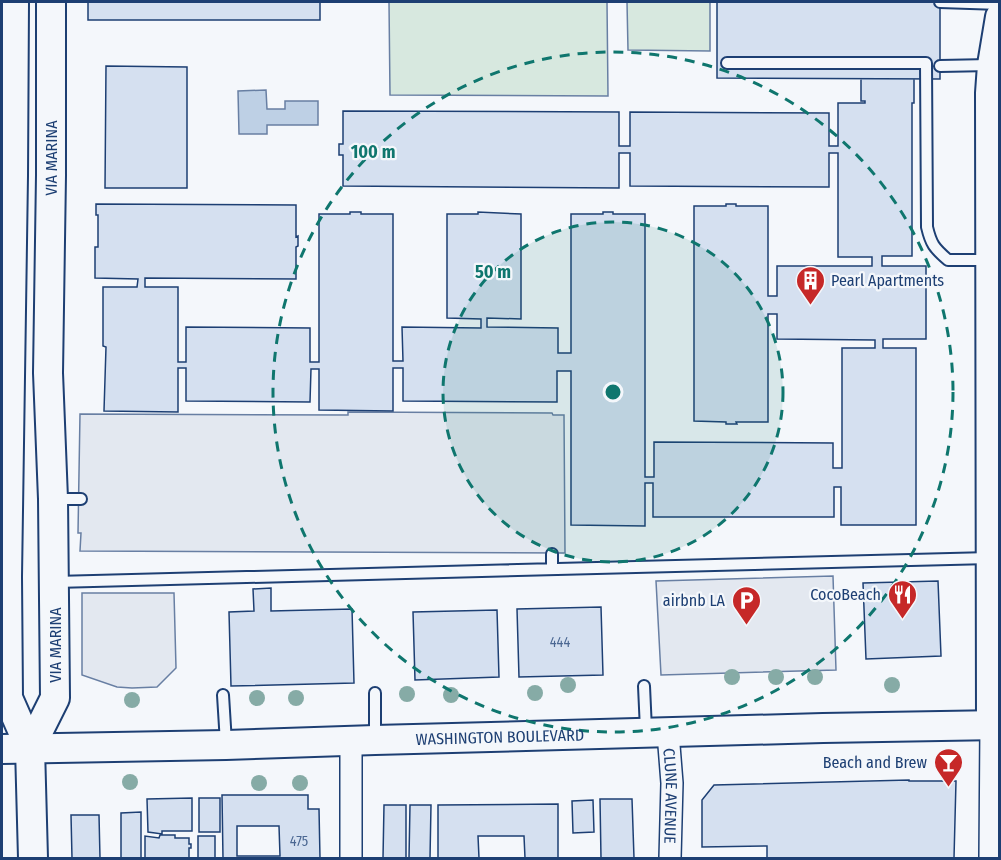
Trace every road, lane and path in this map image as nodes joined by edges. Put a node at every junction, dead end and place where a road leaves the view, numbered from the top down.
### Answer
1 (14, 2) edge
2 (51, 2) edge
3 (940, 2) edge
4 (999, 4) edge
5 (999, 17) edge
6 (728, 63) dead end
7 (996, 65) edge
8 (940, 66) dead end
9 (995, 183) edge
10 (51, 185) junction
11 (7, 186) edge
12 (990, 260) junction
13 (7, 271) edge
14 (8, 498) junction
15 (67, 499) junction
16 (552, 554) dead end
17 (990, 558) junction
18 (552, 569) junction
19 (4, 577) edge
20 (54, 582) junction
21 (644, 686) dead end
22 (375, 693) dead end
23 (223, 695) dead end
24 (995, 725) edge
25 (657, 733) junction
26 (363, 740) junction
27 (226, 745) junction
28 (30, 748) junction
29 (2, 749) edge
30 (33, 858) edge
31 (351, 858) edge
32 (670, 858) edge
33 (990, 858) edge

1 - 11 street
2 - 10 street, VIA MARINA
3 - 4 lane
5 - 7 street
6 - 12 lane
7 - 8 lane
7 - 9 street
9 - 12 street
10 - 11 street
10 - 15 street, VIA MARINA
11 - 13 street
12 - 17 street
13 - 14 street
14 - 15 street
14 - 19 street
15 - 20 street, VIA MARINA
16 - 18 lane
17 - 18 lane
17 - 24 street
18 - 20 lane
19 - 28 street
20 - 28 street, VIA MARINA
21 - 25 lane
22 - 26 lane
23 - 27 lane
24 - 25 street, WASHINGTON BOULEVARD
24 - 33 street
25 - 26 street, WASHINGTON BOULEVARD
25 - 32 street, CLUNE AVENUE
26 - 27 street, WASHINGTON BOULEVARD
26 - 31 street
27 - 28 street, WASHINGTON BOULEVARD
28 - 29 street, WASHINGTON BOULEVARD
28 - 30 street

